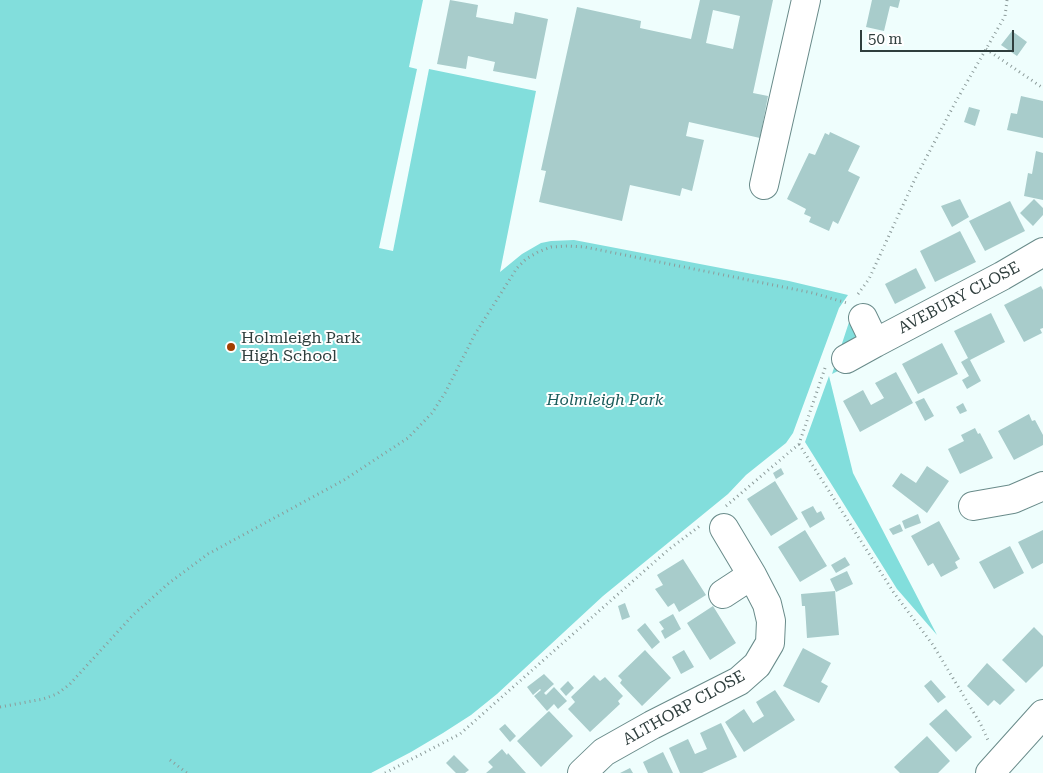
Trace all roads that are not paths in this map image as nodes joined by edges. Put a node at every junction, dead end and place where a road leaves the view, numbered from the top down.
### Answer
1 (806, 0) edge
2 (764, 185) dead end
3 (1043, 252) edge
4 (855, 310) road end
5 (875, 342) junction
6 (837, 361) road end
7 (1043, 486) edge
8 (973, 506) dead end
9 (718, 519) road end
10 (752, 575) junction
11 (723, 594) dead end
12 (1043, 714) edge
13 (996, 766) edge
14 (582, 773) edge

1 - 2 street
3 - 5 street, AVEBURY CLOSE
4 - 5 street
5 - 6 street, AVEBURY CLOSE
7 - 8 street
9 - 10 street, ALTHORP CLOSE
10 - 11 street
10 - 14 street, ALTHORP CLOSE
12 - 13 street

